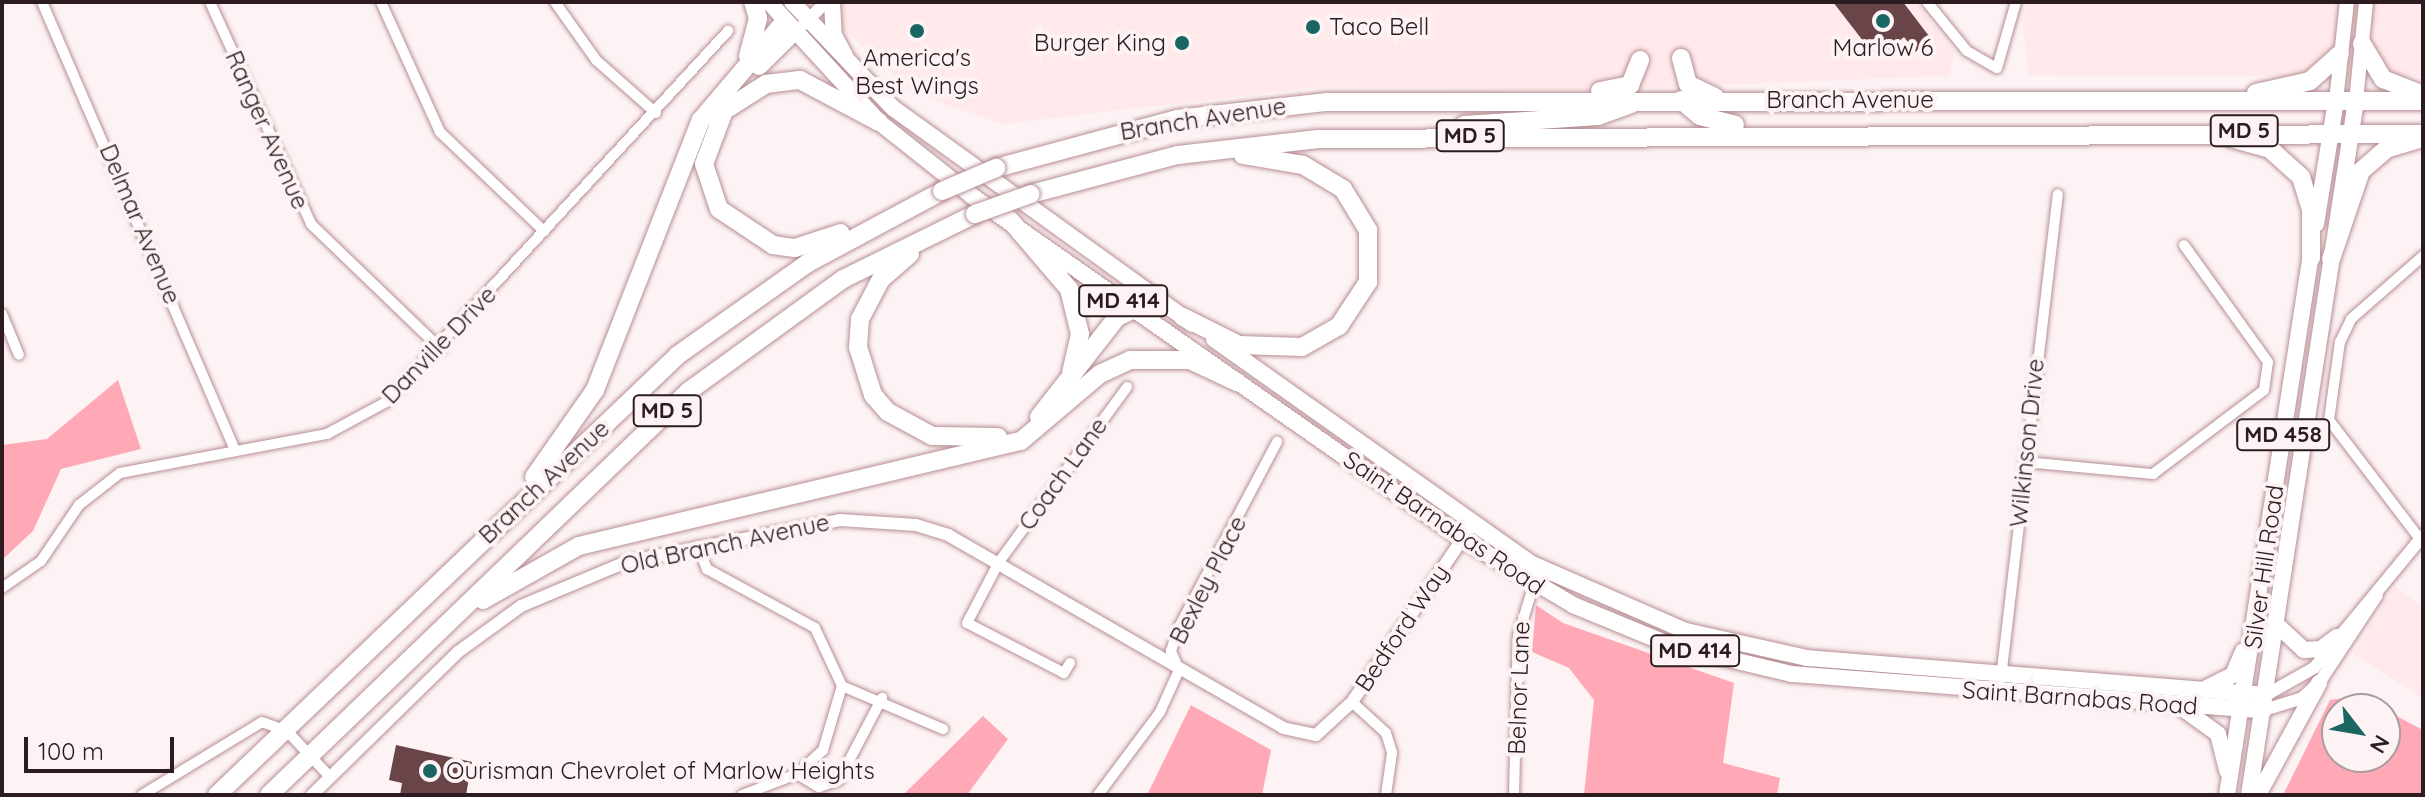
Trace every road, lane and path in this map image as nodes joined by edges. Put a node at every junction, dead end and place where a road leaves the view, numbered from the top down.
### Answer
1 (42, 2) edge
2 (210, 2) edge
3 (381, 2) edge
4 (555, 2) edge
5 (753, 2) edge
6 (769, 2) edge
7 (829, 2) edge
8 (1927, 2) edge
9 (2016, 2) edge
10 (2347, 2) edge
11 (2366, 2) edge
12 (795, 15) edge
13 (728, 31) dead end
14 (2362, 44) junction
15 (2340, 54) junction
16 (1681, 58) dead end
17 (1640, 60) dead end
18 (744, 66) junction
19 (855, 75) junction
20 (2423, 95) edge
21 (1721, 99) junction
22 (1502, 100) junction
23 (1681, 100) junction
24 (1635, 101) junction
25 (2336, 101) junction
26 (2356, 101) junction
27 (2423, 101) edge
28 (2196, 102) junction
29 (656, 113) junction
30 (717, 116) junction
31 (879, 122) junction
32 (2331, 130) junction
33 (2156, 131) junction
34 (2352, 131) junction
35 (1805, 132) junction
36 (1382, 136) junction
37 (2423, 136) edge
38 (1137, 166) junction
39 (2058, 194) dead end
40 (914, 204) junction
41 (1010, 220) junction
42 (948, 227) junction
43 (544, 231) junction
44 (2184, 245) dead end
45 (2423, 256) edge
46 (2311, 258) junction
47 (2331, 259) junction
48 (1158, 298) junction
49 (1132, 307) junction
50 (2, 314) edge
51 (1183, 317) junction
52 (441, 349) junction
53 (19, 355) dead end
54 (1237, 382) junction
55 (1127, 387) dead end
56 (1059, 396) junction
57 (1277, 442) dead end
58 (234, 448) junction
59 (2025, 462) junction
60 (1473, 523) junction
61 (2421, 538) edge
62 (1462, 539) junction
63 (698, 546) junction
64 (999, 562) junction
65 (2395, 565) junction
66 (448, 573) junction
67 (1534, 584) junction
68 (2, 588) edge
69 (2257, 612) junction
70 (2276, 624) junction
71 (2337, 637) junction
72 (425, 646) junction
73 (1070, 663) dead end
74 (1179, 670) junction
75 (2001, 673) junction
76 (2319, 683) junction
77 (842, 686) junction
78 (2197, 691) junction
79 (1999, 692) junction
80 (882, 698) junction
81 (1352, 702) junction
82 (2244, 702) junction
83 (2265, 702) junction
84 (2171, 704) junction
85 (943, 729) dead end
86 (287, 731) junction
87 (1330, 731) joint
88 (309, 755) junction
89 (797, 774) junction
90 (330, 777) junction
91 (2228, 792) edge
92 (142, 795) edge
93 (217, 795) edge
94 (269, 795) edge
95 (312, 795) edge
96 (742, 795) edge
97 (1098, 795) edge
98 (1386, 795) edge
99 (1514, 795) edge
100 (2249, 795) edge
101 (2258, 795) edge

1 - 58 street, Delmar Avenue
2 - 52 street, Ranger Avenue
3 - 43 street
4 - 29 street
5 - 18 highway
6 - 12 main road, Saint Barnabas Road / MD 414
7 - 12 street
7 - 19 main road
8 - 9 street
10 - 15 main road
11 - 14 main road
12 - 18 highway
12 - 19 main road, Saint Barnabas Road / MD 414
12 - 30 highway
12 - 31 main road, Saint Barnabas Road / MD 414
13 - 29 street, Danville Drive
14 - 20 highway
14 - 26 main road
15 - 25 main road
15 - 28 highway
16 - 21 highway
17 - 22 highway
18 - 66 highway
19 - 48 main road, Saint Barnabas Road / MD 414
21 - 23 highway, Branch Avenue / MD 5
21 - 28 highway, Branch Avenue / MD 5
22 - 24 highway, Branch Avenue / MD 5
22 - 40 highway, Branch Avenue / MD 5, bridge
23 - 24 highway, Branch Avenue / MD 5
23 - 35 highway
24 - 36 highway
25 - 26 highway, Branch Avenue / MD 5
25 - 28 highway, Branch Avenue / MD 5
25 - 32 main road, Silver Hill Road / MD 458
26 - 27 highway, Branch Avenue / MD 5
26 - 34 main road, Silver Hill Road / MD 458
29 - 43 street, Danville Drive
30 - 31 highway
30 - 40 highway
31 - 41 main road, Saint Barnabas Road / MD 414
32 - 33 highway, Branch Avenue / MD 5
32 - 34 highway, Branch Avenue / MD 5
32 - 46 main road, Silver Hill Road / MD 458
33 - 35 highway, Branch Avenue / MD 5
33 - 46 highway
34 - 37 highway, Branch Avenue / MD 5
34 - 47 main road, Silver Hill Road / MD 458
35 - 36 highway, Branch Avenue / MD 5
36 - 38 highway, Branch Avenue / MD 5
37 - 47 highway
38 - 42 highway, Branch Avenue / MD 5, bridge
38 - 51 highway
39 - 59 street, Wilkinson Drive
40 - 66 highway, Branch Avenue / MD 5
41 - 49 main road, Saint Barnabas Road / MD 414
41 - 56 highway
42 - 56 highway
42 - 72 highway, Branch Avenue / MD 5
43 - 52 street, Danville Drive
44 - 59 street
45 - 61 street
46 - 69 main road, Silver Hill Road / MD 458
47 - 70 main road, Silver Hill Road / MD 458
48 - 49 highway
48 - 51 main road, Saint Barnabas Road / MD 414
49 - 54 main road, Saint Barnabas Road / MD 414
49 - 56 highway
50 - 53 street
51 - 60 main road, Saint Barnabas Road / MD 414
52 - 58 street, Danville Drive
54 - 62 main road, Saint Barnabas Road / MD 414
54 - 72 highway
55 - 64 street, Coach Lane
57 - 74 street, Bexley Place
58 - 68 street, Danville Drive
59 - 75 street, Wilkinson Drive
60 - 62 street, Bedford Way
60 - 75 main road, Saint Barnabas Road / MD 414
61 - 65 street, MD 414
62 - 67 main road, Saint Barnabas Road / MD 414
62 - 81 street, Bedford Way
63 - 64 street, Old Branch Avenue
63 - 77 street
63 - 90 street, Old Branch Avenue
64 - 73 street, Coach Lane
64 - 74 street, Old Branch Avenue
65 - 71 street, MD 414
65 - 76 street, MD 414
66 - 86 highway, Branch Avenue / MD 5
67 - 79 main road, Saint Barnabas Road / MD 414
67 - 99 street, Belnor Lane
69 - 78 main road
69 - 82 main road, Silver Hill Road / MD 458
70 - 71 main road
70 - 83 main road, Silver Hill Road / MD 458
71 - 83 street, MD 414
72 - 88 highway, Branch Avenue / MD 5
74 - 87 street, Old Branch Avenue
74 - 97 street, Bexley Place
75 - 78 main road, Saint Barnabas Road / MD 414
75 - 79 street, Wilkinson Drive
76 - 83 street, MD 414
76 - 101 main road
77 - 80 street
77 - 89 street
78 - 82 main road, Saint Barnabas Road / MD 414
79 - 84 main road, Saint Barnabas Road / MD 414
80 - 85 street
80 - 89 street
81 - 87 street, Bedford Way
81 - 98 street
82 - 83 main road, Saint Barnabas Road / MD 414
82 - 84 main road, Saint Barnabas Road / MD 414
82 - 91 main road, Silver Hill Road / MD 458
83 - 100 main road, Silver Hill Road / MD 458
84 - 91 main road
86 - 88 street
86 - 92 street
86 - 93 highway, Branch Avenue / MD 5
88 - 90 street
88 - 94 highway, Branch Avenue / MD 5
89 - 96 street
90 - 95 street, Old Branch Avenue

